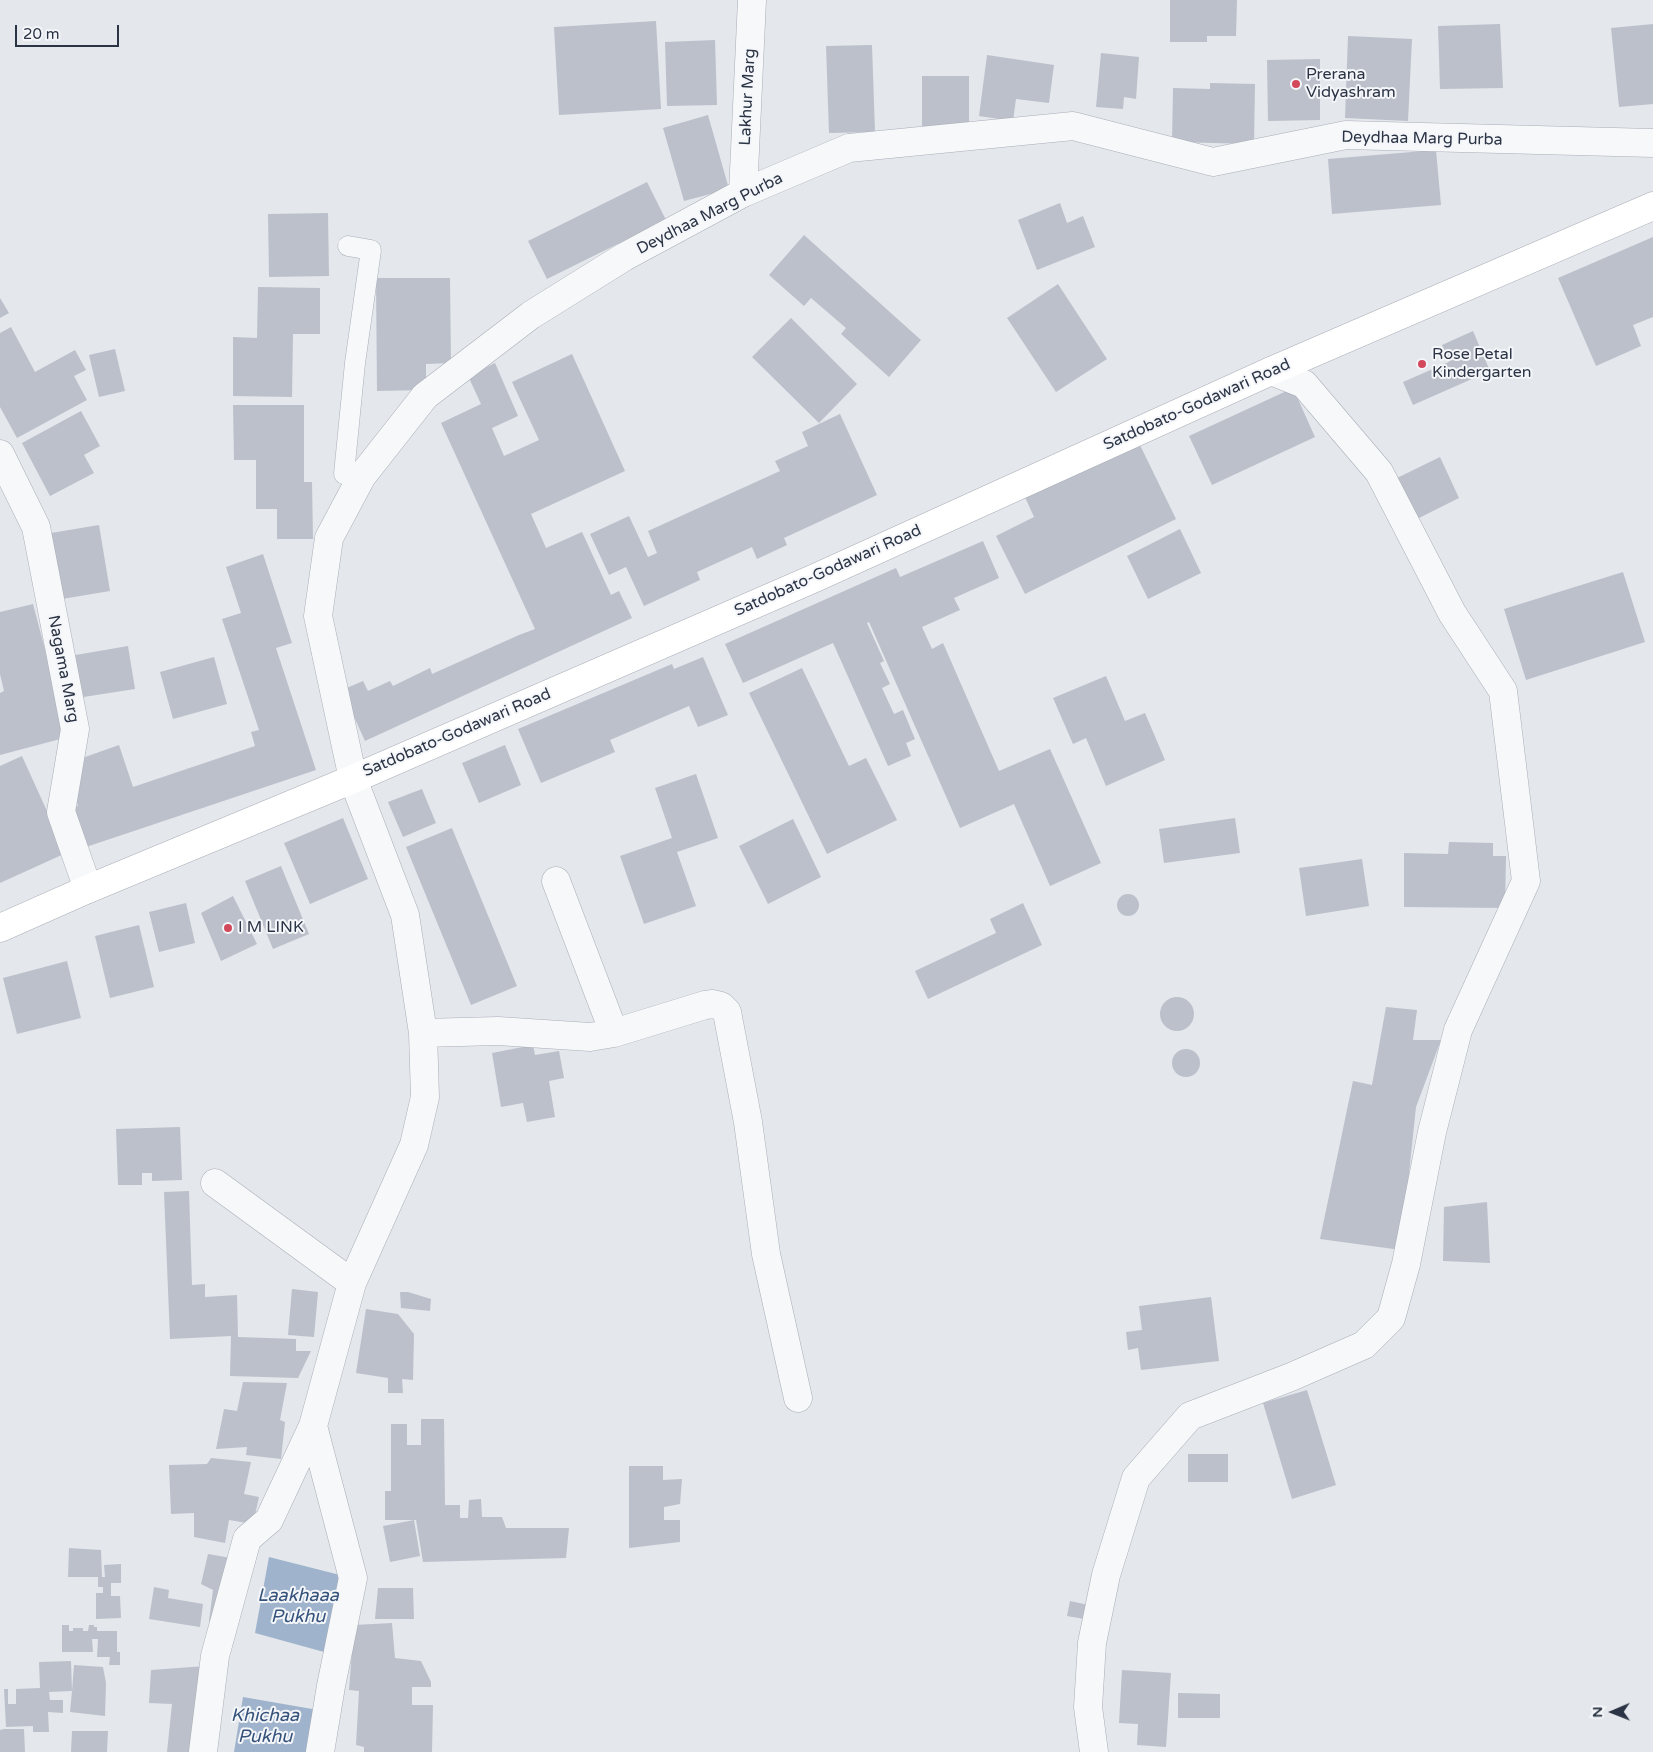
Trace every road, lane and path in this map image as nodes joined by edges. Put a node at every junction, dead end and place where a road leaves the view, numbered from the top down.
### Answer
1 (752, 0) edge
2 (1653, 143) edge
3 (743, 193) junction
4 (1653, 206) edge
5 (348, 246) dead end
6 (1271, 371) junction
7 (0, 454) edge
8 (362, 476) junction
9 (353, 778) junction
10 (556, 882) dead end
11 (88, 889) junction
12 (0, 928) edge
13 (423, 1032) junction
14 (614, 1033) junction
15 (216, 1183) dead end
16 (352, 1283) junction
17 (798, 1398) dead end
18 (314, 1426) junction
19 (203, 1752) edge
20 (320, 1752) edge
21 (1094, 1752) edge

1 - 3 street, Lakhur Marg
2 - 3 street, Deydhaa Marg Purba
3 - 8 street, Deydhaa Marg Purba
4 - 6 street, Satdobato-Godawari Road
5 - 8 lane
6 - 9 street, Satdobato-Godawari Road
6 - 21 street
7 - 11 street, Nagama Marg
8 - 9 street, Deydhaa Marg Purba
9 - 11 street, Satdobato-Godawari Road
9 - 13 street, Deydhaa Marg Purba
10 - 14 street
11 - 12 street, Satdobato-Godawari Road
13 - 14 street
13 - 16 street, Deydhaa Marg Purba
14 - 17 street
15 - 16 street
16 - 18 street, Deydhaa Marg Purba
18 - 19 street, Deydhaa Marg Purba
18 - 20 street

